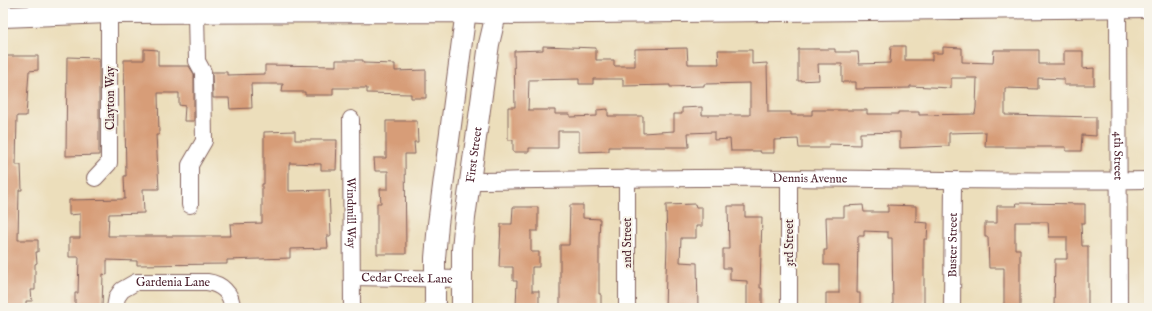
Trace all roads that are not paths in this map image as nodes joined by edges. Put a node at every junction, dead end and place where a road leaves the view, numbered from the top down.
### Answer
1 (1118, 5) edge
2 (1149, 7) edge
3 (467, 8) edge
4 (496, 8) edge
5 (109, 13) junction
6 (196, 13) junction
7 (3, 16) edge
8 (351, 119) dead end
9 (95, 178) dead end
10 (627, 178) junction
11 (788, 178) junction
12 (1149, 180) edge
13 (471, 181) junction
14 (953, 181) junction
15 (1118, 181) junction
16 (190, 204) dead end
17 (352, 277) junction
18 (435, 278) junction
19 (462, 279) junction
20 (115, 308) edge
21 (232, 308) edge
22 (352, 308) edge
23 (435, 308) edge
24 (462, 308) edge
25 (627, 308) edge
26 (789, 308) edge
27 (952, 308) edge
28 (1119, 308) edge

1 - 2 main road
1 - 4 main road
1 - 15 street, 4th Street
3 - 4 main road
3 - 6 main road
3 - 18 main road
4 - 13 main road, First Street
5 - 6 main road
5 - 7 main road
5 - 9 street, Clayton Way
6 - 16 street
8 - 17 street, Windmill Way
10 - 11 street, Dennis Avenue
10 - 13 street, Dennis Avenue
10 - 25 street, 2nd Street
11 - 14 street, Dennis Avenue
11 - 26 street, 3rd Street
12 - 15 street, Dennis Avenue
13 - 19 main road, First Street
14 - 15 street, Dennis Avenue
14 - 27 street, Buster Street
15 - 28 street, 4th Street
17 - 18 street, Cedar Creek Lane
17 - 22 street, Windmill Way
18 - 19 street, Cedar Creek Lane
18 - 23 main road
19 - 24 main road, First Street
20 - 21 street, Gardenia Lane

